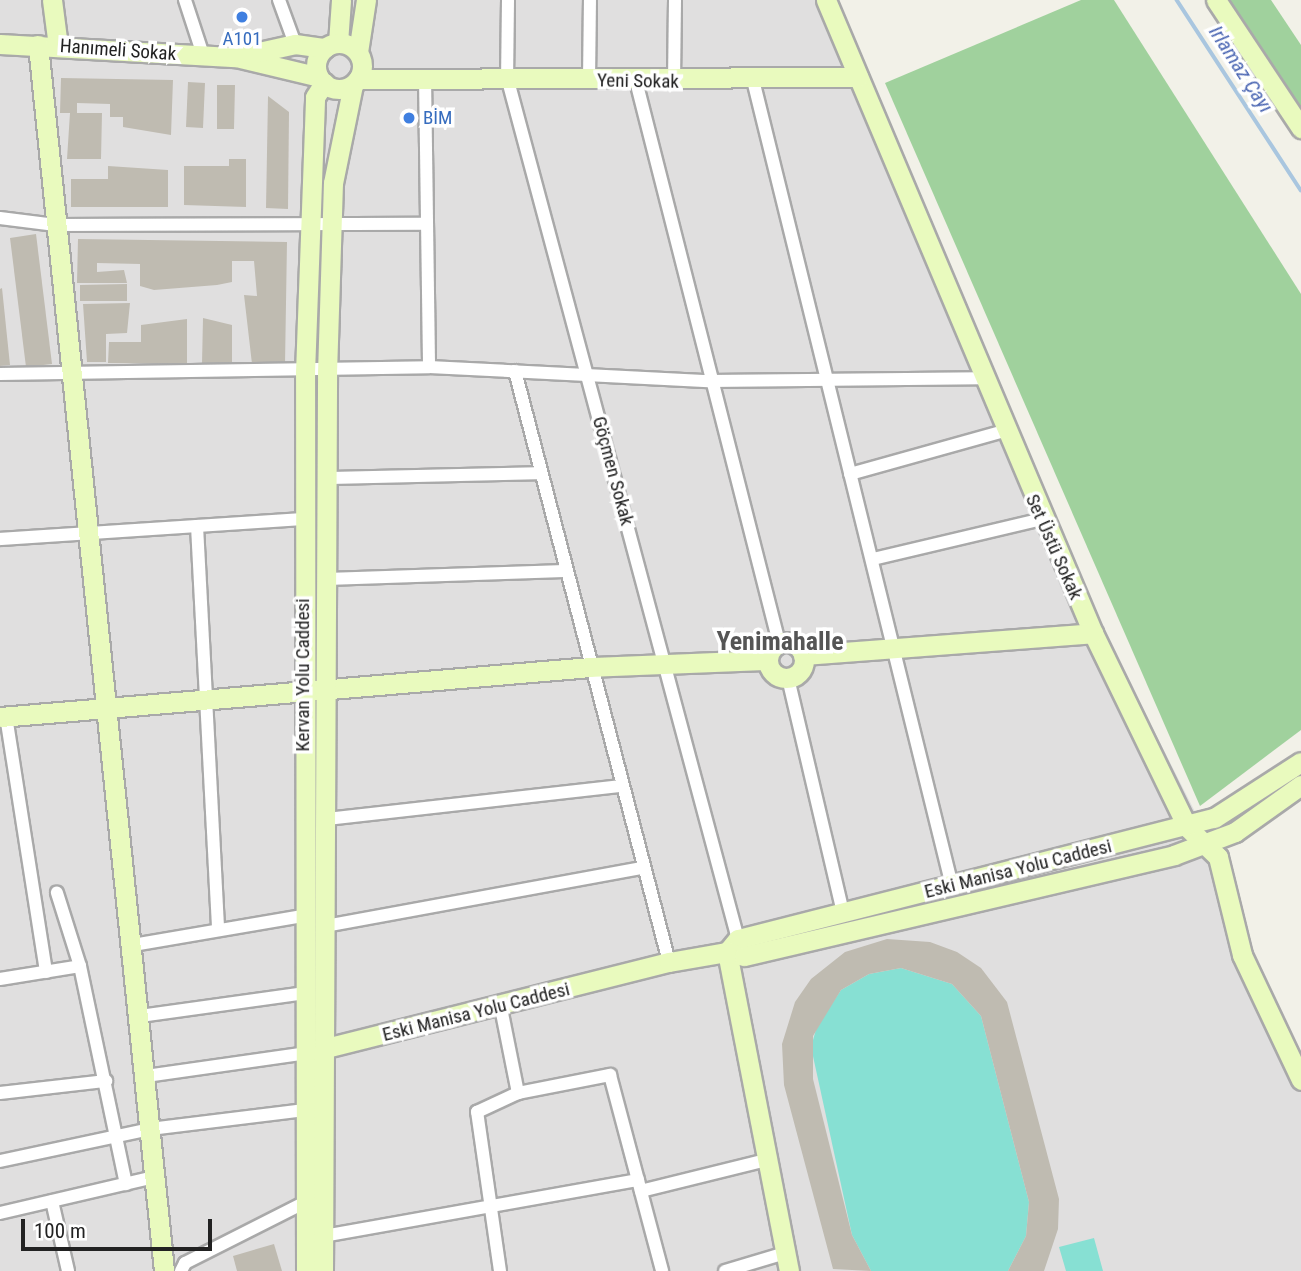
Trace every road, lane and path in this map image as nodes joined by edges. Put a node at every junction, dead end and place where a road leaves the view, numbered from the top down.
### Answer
1 (52, 0) edge
2 (185, 0) edge
3 (279, 0) edge
4 (341, 0) edge
5 (366, 0) edge
6 (508, 0) edge
7 (590, 0) edge
8 (675, 0) edge
9 (826, 0) edge
10 (1216, 0) edge
11 (0, 44) edge
12 (295, 44) junction
13 (48, 46) junction
14 (332, 46) junction
15 (203, 55) junction
16 (359, 55) junction
17 (236, 57) junction
18 (421, 77) junction
19 (507, 77) junction
20 (858, 77) junction
21 (321, 80) junction
22 (589, 80) junction
23 (753, 80) junction
24 (636, 81) junction
25 (355, 82) junction
26 (674, 82) junction
27 (1301, 128) edge
28 (0, 218) edge
29 (313, 220) junction
30 (334, 223) junction
31 (426, 224) junction
32 (56, 225) junction
33 (429, 367) junction
34 (515, 371) junction
35 (71, 372) junction
36 (305, 373) junction
37 (327, 373) junction
38 (0, 374) edge
39 (587, 374) junction
40 (981, 378) junction
41 (826, 380) junction
42 (709, 381) junction
43 (1004, 431) junction
44 (541, 473) junction
45 (850, 474) junction
46 (325, 478) junction
47 (304, 519) junction
48 (1042, 519) junction
49 (197, 526) junction
50 (92, 534) junction
51 (0, 539) edge
52 (873, 559) junction
53 (566, 571) junction
54 (325, 579) junction
55 (1093, 633) junction
56 (779, 643) junction
57 (897, 645) junction
58 (803, 655) junction
59 (768, 660) junction
60 (590, 667) junction
61 (667, 668) junction
62 (788, 678) junction
63 (325, 690) junction
64 (303, 692) junction
65 (206, 702) junction
66 (110, 708) junction
67 (3, 717) edge
68 (1301, 762) edge
69 (1301, 785) edge
70 (622, 786) junction
71 (326, 820) junction
72 (1186, 827) junction
73 (1210, 844) junction
74 (642, 868) junction
75 (952, 886) junction
76 (57, 893) dead end
77 (843, 913) junction
78 (303, 916) junction
79 (325, 926) junction
80 (218, 928) junction
81 (134, 945) junction
82 (732, 945) junction
83 (669, 962) junction
84 (79, 966) junction
85 (46, 972) junction
86 (0, 979) edge
87 (305, 993) junction
88 (501, 1008) junction
89 (140, 1016) junction
90 (315, 1051) junction
91 (146, 1076) junction
92 (1301, 1080) edge
93 (106, 1081) junction
94 (0, 1093) edge
95 (519, 1093) junction
96 (305, 1110) junction
97 (150, 1129) junction
98 (115, 1136) junction
99 (770, 1159) junction
100 (0, 1161) edge
101 (155, 1177) junction
102 (127, 1184) junction
103 (639, 1186) junction
104 (52, 1201) junction
105 (306, 1202) junction
106 (491, 1206) junction
107 (0, 1213) edge
108 (323, 1236) junction
109 (787, 1262) edge
110 (68, 1271) edge
111 (164, 1271) edge
112 (181, 1271) edge
113 (306, 1271) edge
114 (323, 1271) edge
115 (500, 1271) edge
116 (662, 1271) edge
117 (725, 1271) edge

1 - 13 street
2 - 15 street
3 - 12 street
4 - 14 street
5 - 16 street
6 - 19 street, Göçmen Sokak
7 - 22 street
8 - 26 street
9 - 20 street, Set Üstü Sokak
10 - 27 street
11 - 13 street, Hanımeli Sokak
12 - 14 street
12 - 17 street
13 - 15 street, Hanımeli Sokak
13 - 32 street
14 - 16 street
14 - 21 street
15 - 17 street, Hanımeli Sokak
16 - 18 street
16 - 25 street
17 - 21 street
18 - 19 street, Yeni Sokak
18 - 25 street, Yeni Sokak
18 - 31 street
19 - 22 street, Yeni Sokak
19 - 39 street, Göçmen Sokak
20 - 23 street, Yeni Sokak
20 - 40 street, Set Üstü Sokak
21 - 25 street
21 - 29 street, Kervan Yolu Caddesi
22 - 24 street, Yeni Sokak
23 - 26 street, Yeni Sokak
23 - 41 street
24 - 26 street, Yeni Sokak
24 - 42 street
25 - 30 street, Kervan Yolu Caddesi
28 - 32 street
29 - 30 street
29 - 32 street
29 - 36 street, Kervan Yolu Caddesi
30 - 31 street
30 - 37 street, Kervan Yolu Caddesi
31 - 33 street
32 - 35 street
33 - 34 street
33 - 37 street
34 - 39 street
34 - 44 street
35 - 36 street
35 - 38 street
35 - 50 street
36 - 37 street
36 - 47 street, Kervan Yolu Caddesi
37 - 46 street, Kervan Yolu Caddesi
39 - 42 street
39 - 61 street, Göçmen Sokak
40 - 41 street
40 - 43 street, Set Üstü Sokak
41 - 42 street
41 - 45 street
42 - 56 street
43 - 45 street
43 - 48 street, Set Üstü Sokak
44 - 46 street
44 - 53 street
45 - 52 street
46 - 54 street, Kervan Yolu Caddesi
47 - 49 street
47 - 64 street, Kervan Yolu Caddesi
48 - 52 street
48 - 55 street, Set Üstü Sokak
49 - 50 street
49 - 65 street
50 - 51 street
50 - 66 street
52 - 57 street
53 - 54 street
53 - 60 street
54 - 63 street, Kervan Yolu Caddesi
55 - 57 street
55 - 72 street, Set Üstü Sokak
56 - 58 street
56 - 59 street
57 - 58 street
57 - 75 street
58 - 62 street
59 - 61 street
59 - 62 street
60 - 61 street
60 - 63 street
60 - 70 street
61 - 82 street, Göçmen Sokak
62 - 77 street
63 - 64 street
63 - 71 street, Kervan Yolu Caddesi
64 - 65 street
64 - 78 street, Kervan Yolu Caddesi
65 - 66 street
65 - 80 street
66 - 67 street
66 - 81 street
67 - 85 street
68 - 72 street, Eski Manisa Yolu Caddesi
69 - 73 street, Eski Manisa Yolu Caddesi
70 - 71 street
70 - 74 street
71 - 79 street, Kervan Yolu Caddesi
72 - 73 street, Set Üstü Sokak
72 - 75 street, Eski Manisa Yolu Caddesi
73 - 82 street, Eski Manisa Yolu Caddesi
73 - 92 street
74 - 79 street
74 - 83 street
75 - 77 street, Eski Manisa Yolu Caddesi
76 - 84 street
77 - 82 street, Eski Manisa Yolu Caddesi
78 - 80 street
78 - 87 street, Kervan Yolu Caddesi
79 - 90 street, Kervan Yolu Caddesi
80 - 81 street
81 - 89 street
82 - 83 street, Eski Manisa Yolu Caddesi
82 - 99 street
83 - 88 street, Eski Manisa Yolu Caddesi
84 - 85 street
84 - 93 street
85 - 86 street
87 - 89 street
87 - 90 street, Kervan Yolu Caddesi
88 - 90 street, Eski Manisa Yolu Caddesi
88 - 95 street
89 - 91 street
90 - 91 street
90 - 96 street, Kervan Yolu Caddesi
90 - 108 street, Kervan Yolu Caddesi
91 - 97 street
93 - 94 street
93 - 98 street
95 - 103 street
95 - 106 street
96 - 97 street
96 - 105 street, Kervan Yolu Caddesi
97 - 98 street
97 - 101 street
98 - 100 street
98 - 102 street
99 - 103 street
99 - 109 street
101 - 102 street
101 - 111 street
102 - 104 street
103 - 106 street
103 - 116 street
104 - 107 street
104 - 110 street
105 - 112 street
105 - 113 street, Kervan Yolu Caddesi
106 - 108 street
106 - 115 street
108 - 114 street, Kervan Yolu Caddesi
109 - 117 street

